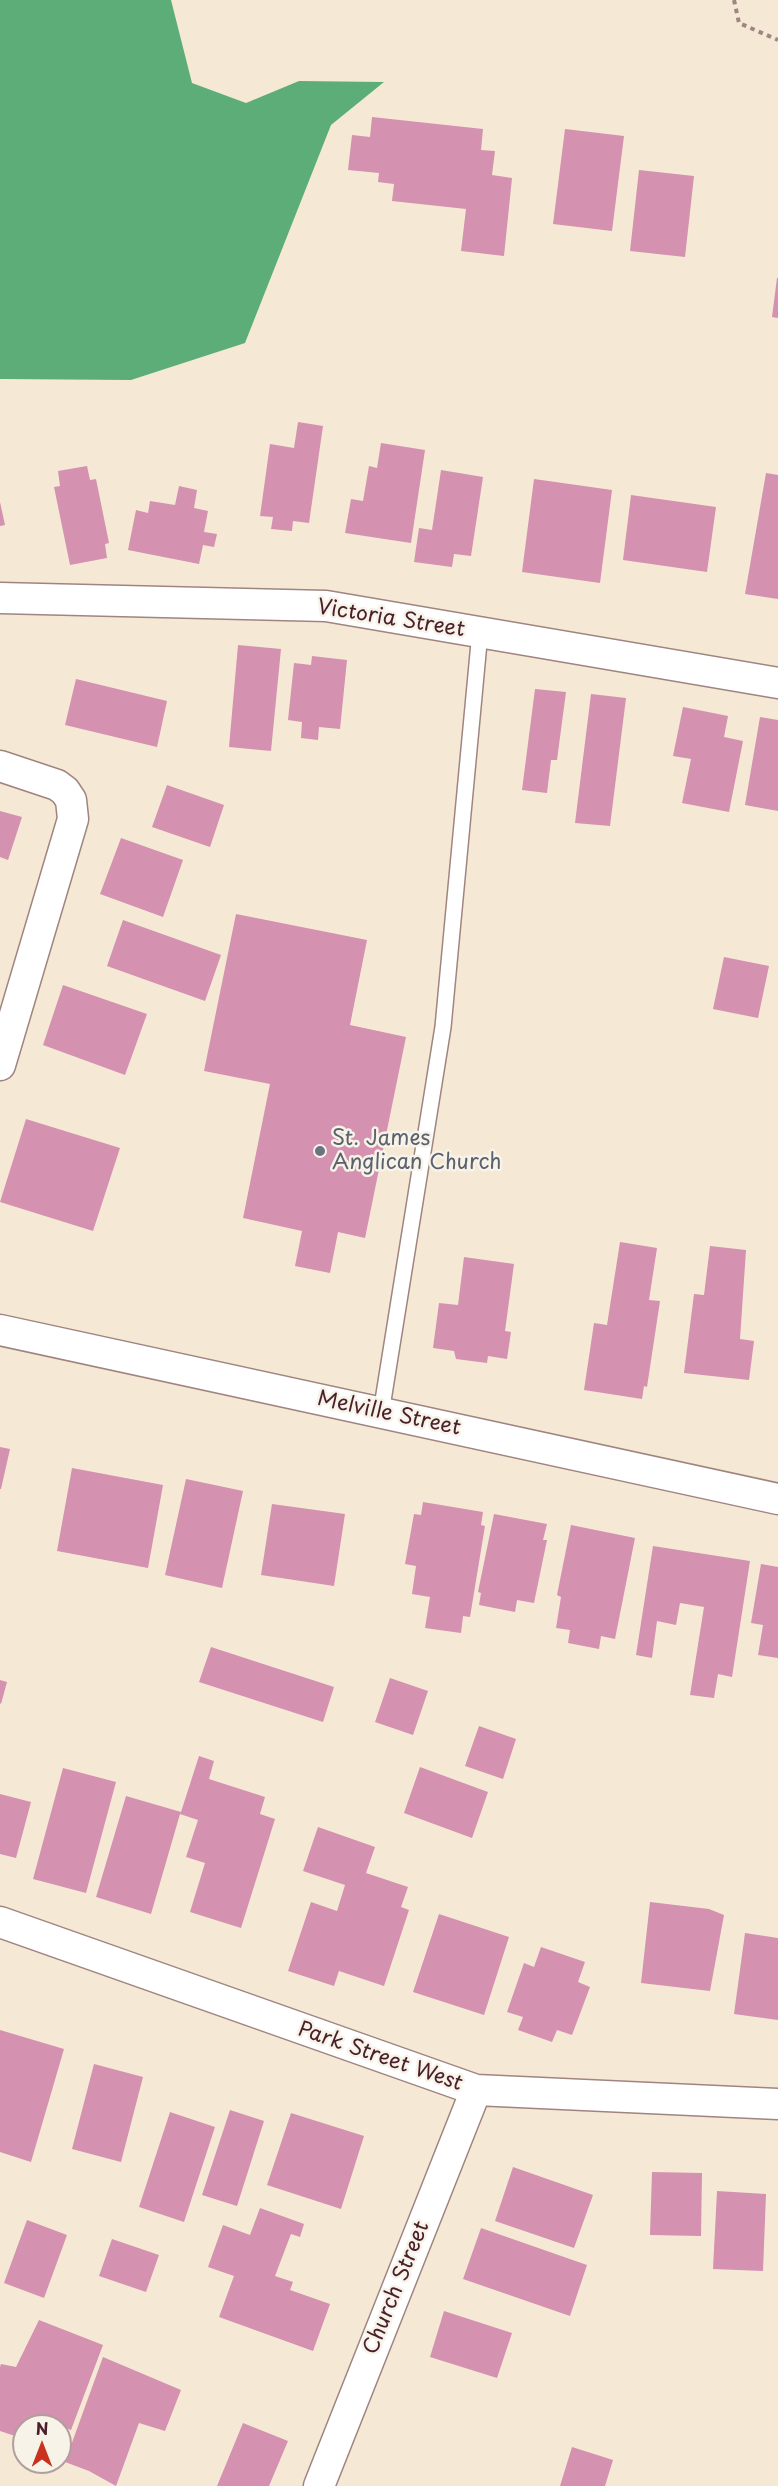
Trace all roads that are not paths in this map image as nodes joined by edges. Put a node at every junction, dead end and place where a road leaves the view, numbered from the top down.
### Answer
1 (0, 598) edge
2 (480, 632) junction
3 (778, 683) edge
4 (0, 765) edge
5 (0, 1065) edge
6 (0, 1330) edge
7 (381, 1413) junction
8 (778, 1499) edge
9 (0, 1922) edge
10 (476, 2090) junction
11 (778, 2104) edge
12 (319, 2486) edge

1 - 2 street, Victoria Street
2 - 3 street, Victoria Street
2 - 7 lane
4 - 5 street
6 - 7 street, Melville Street
7 - 8 street, Melville Street
9 - 10 street, Park Street West
10 - 11 street, Park Street West
10 - 12 street, Church Street

